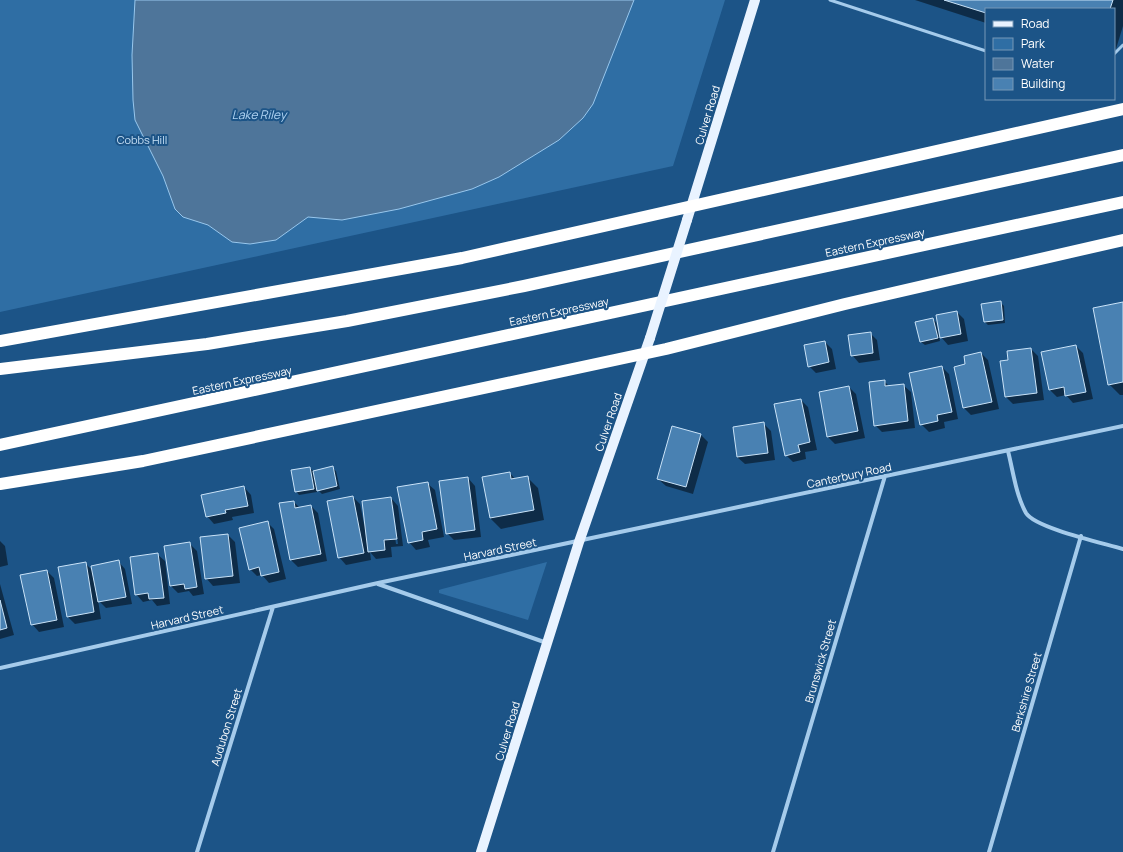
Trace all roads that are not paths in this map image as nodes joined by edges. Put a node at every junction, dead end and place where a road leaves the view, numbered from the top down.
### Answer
1 (755, 0) edge
2 (831, 0) edge
3 (1123, 45) edge
4 (985, 51) edge
5 (1115, 53) edge
6 (1123, 109) edge
7 (1123, 155) edge
8 (1123, 202) edge
9 (692, 205) junction
10 (1123, 240) edge
11 (0, 341) edge
12 (644, 354) junction
13 (0, 369) edge
14 (1123, 426) edge
15 (0, 445) edge
16 (1008, 450) junction
17 (885, 476) junction
18 (0, 484) edge
19 (1081, 536) junction
20 (579, 542) junction
21 (1123, 549) edge
22 (378, 583) junction
23 (273, 607) junction
24 (547, 643) junction
25 (0, 668) edge
26 (197, 852) edge
27 (481, 852) edge
28 (773, 852) edge
29 (988, 852) edge

1 - 9 main road, Culver Road
2 - 4 lane
3 - 5 lane
6 - 9 highway
7 - 13 highway
8 - 15 highway, Eastern Expressway
9 - 11 highway
9 - 12 main road, Culver Road, bridge
10 - 12 highway
12 - 18 highway
12 - 20 main road, Culver Road
14 - 16 street, Canterbury Road
16 - 17 street, Canterbury Road
16 - 19 street
17 - 20 street, Canterbury Road
17 - 28 street, Brunswick Street
19 - 21 street
19 - 29 street, Berkshire Street
20 - 22 street, Harvard Street
20 - 24 main road, Culver Road
22 - 23 street, Harvard Street
22 - 24 street
23 - 25 street, Harvard Street
23 - 26 street, Audubon Street
24 - 27 main road, Culver Road

